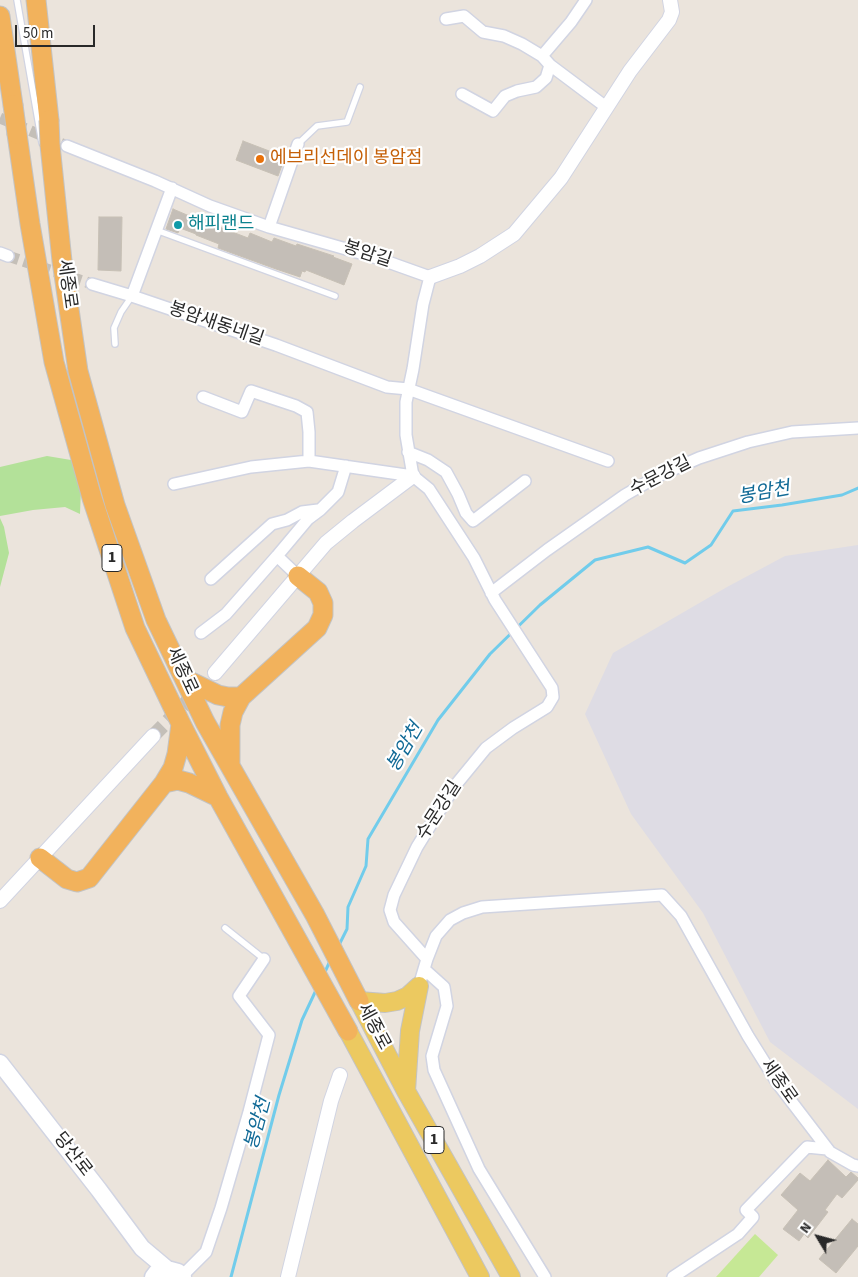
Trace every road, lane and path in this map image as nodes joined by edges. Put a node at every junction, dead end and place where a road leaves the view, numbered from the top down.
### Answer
1 (17, 0) edge
2 (36, 0) edge
3 (586, 0) edge
4 (670, 0) edge
5 (0, 16) edge
6 (446, 19) dead end
7 (546, 60) junction
8 (360, 87) dead end
9 (462, 94) dead end
10 (606, 107) junction
11 (298, 144) joint
12 (53, 145) junction
13 (45, 164) dead end
14 (172, 188) junction
15 (269, 227) junction
16 (156, 230) junction
17 (62, 261) junction
18 (430, 277) junction
19 (92, 284) tunnel mouth
20 (132, 296) junction
21 (335, 296) dead end
22 (115, 344) dead end
23 (408, 389) junction
24 (203, 397) dead end
25 (858, 428) edge
26 (408, 452) junction
27 (309, 461) junction
28 (608, 461) dead end
29 (346, 466) junction
30 (413, 476) junction
31 (525, 481) dead end
32 (174, 484) dead end
33 (320, 510) junction
34 (278, 556) junction
35 (298, 576) junction
36 (211, 579) dead end
37 (493, 597) junction
38 (201, 633) dead end
39 (215, 673) tunnel mouth
40 (185, 679) junction
41 (241, 697) junction
42 (181, 724) junction
43 (154, 736) tunnel mouth
44 (230, 766) junction
45 (164, 783) junction
46 (218, 797) junction
47 (40, 858) junction
48 (0, 901) edge
49 (225, 928) dead end
50 (264, 959) joint
51 (423, 971) junction
52 (359, 1002) junction
53 (348, 1031) joint
54 (0, 1063) edge
55 (340, 1075) dead end
56 (406, 1091) junction
57 (827, 1149) junction
58 (858, 1166) edge
59 (142, 1248) junction
60 (177, 1274) edge
61 (151, 1277) edge
62 (288, 1277) edge
63 (480, 1277) edge
64 (511, 1277) edge
65 (544, 1277) edge
66 (673, 1277) edge

1 - 12 lane
2 - 12 highway, 세종로 / 1, bridge
3 - 7 street
4 - 10 street
5 - 42 highway, 세종로 / 1, bridge
6 - 7 street
7 - 9 street
7 - 10 street
8 - 11 lane
10 - 18 street
11 - 15 street
12 - 14 street, 봉암길
12 - 17 highway, 세종로 / 1
13 - 17 lane
14 - 15 street, 봉암길
14 - 16 street
15 - 18 street, 봉암길
16 - 20 street
16 - 21 lane
17 - 40 highway, 세종로 / 1
18 - 23 street
19 - 20 street, 봉암새동네길
20 - 22 lane
20 - 23 street, 봉암새동네길
23 - 26 street
23 - 28 street, 봉암새동네길
24 - 27 street
25 - 37 street, 수문강길
26 - 30 street
26 - 31 street
27 - 29 street
27 - 32 street
29 - 30 street
29 - 33 street
30 - 35 street
30 - 37 street
33 - 34 street
33 - 36 street
34 - 35 street
34 - 38 street
35 - 39 street
35 - 41 highway
37 - 51 street, 수문강길
40 - 41 highway
40 - 44 highway, 세종로 / 1
41 - 44 highway
42 - 45 highway
42 - 46 highway, 세종로 / 1
43 - 47 street
44 - 52 highway, 세종로 / 1
45 - 46 highway
45 - 47 highway
46 - 53 highway, 세종로 / 1
47 - 48 street
49 - 50 lane
50 - 60 street
51 - 52 main road
51 - 56 main road
51 - 57 street, 세종로
51 - 65 street, 수문강길
52 - 56 main road, 세종로 / 1
53 - 63 main road, 세종로 / 1
54 - 59 main road, 당산로
55 - 62 street
56 - 64 main road, 세종로 / 1
57 - 58 street, 세종로
57 - 66 street
59 - 60 main road
59 - 61 main road
60 - 61 main road

